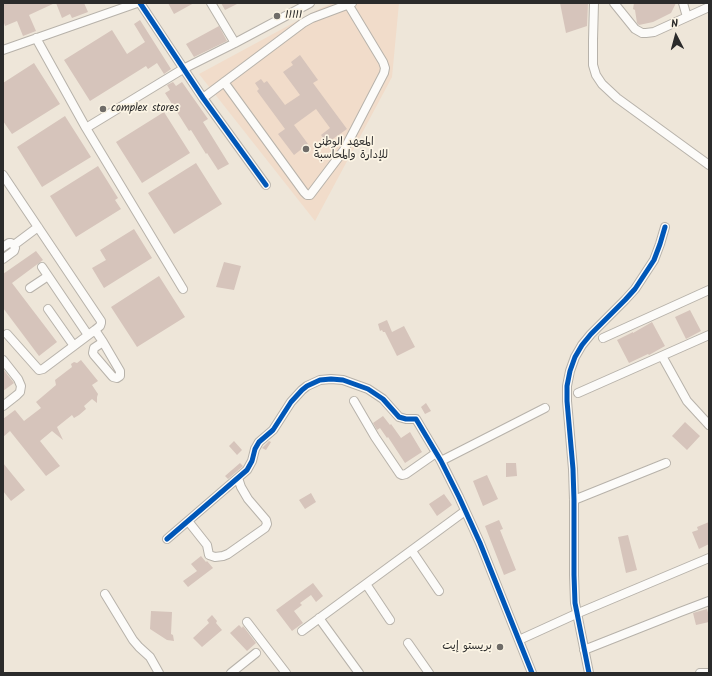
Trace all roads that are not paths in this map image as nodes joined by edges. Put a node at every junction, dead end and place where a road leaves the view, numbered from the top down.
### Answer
1 (138, 3) edge
2 (211, 3) edge
3 (310, 3) edge
4 (350, 3) edge
5 (594, 3) edge
6 (614, 3) edge
7 (683, 3) edge
8 (709, 7) edge
9 (687, 17) junction
10 (36, 38) junction
11 (235, 43) junction
12 (3, 50) edge
13 (183, 70) junction
14 (224, 82) junction
15 (203, 98) junction
16 (86, 128) junction
17 (709, 164) edge
18 (3, 175) edge
19 (266, 185) dead end
20 (38, 227) junction
21 (665, 227) dead end
22 (14, 245) junction
23 (3, 247) edge
24 (3, 259) edge
25 (42, 267) dead end
26 (48, 276) junction
27 (30, 288) dead end
28 (182, 289) dead end
29 (709, 290) edge
30 (48, 309) dead end
31 (92, 333) junction
32 (6, 334) dead end
33 (709, 335) edge
34 (603, 338) dead end
35 (103, 342) dead end
36 (74, 346) junction
37 (662, 356) junction
38 (3, 360) edge
39 (578, 393) dead end
40 (354, 401) dead end
41 (3, 406) edge
42 (544, 408) dead end
43 (709, 425) edge
44 (436, 453) junction
45 (441, 461) junction
46 (666, 463) dead end
47 (238, 478) junction
48 (574, 500) junction
49 (466, 511) junction
50 (188, 521) junction
51 (167, 539) dead end
52 (412, 551) junction
53 (709, 558) edge
54 (366, 584) junction
55 (439, 591) dead end
56 (105, 594) dead end
57 (709, 601) edge
58 (576, 614) junction
59 (319, 618) junction
60 (390, 620) dead end
61 (247, 622) dead end
62 (302, 631) dead end
63 (519, 640) junction
64 (408, 643) dead end
65 (584, 650) junction
66 (256, 652) dead end
67 (159, 673) edge
68 (231, 673) edge
69 (286, 673) edge
70 (359, 673) edge
71 (430, 673) edge
72 (532, 673) edge
73 (589, 673) edge
74 (700, 673) edge
75 (708, 673) edge

1 - 10 street
1 - 13 street
2 - 11 street
3 - 11 street
4 - 14 street
4 - 14 street
5 - 17 street
6 - 9 street
7 - 9 street
8 - 9 street
10 - 12 street
10 - 16 street
11 - 13 street
13 - 15 street
13 - 16 street
14 - 15 street
15 - 19 street
16 - 28 street
18 - 20 street
20 - 22 street
20 - 31 street
21 - 48 street
22 - 23 street
22 - 24 street
25 - 26 street
26 - 27 street
26 - 31 street
29 - 34 street
30 - 36 street
31 - 35 street
31 - 36 street
32 - 36 street
33 - 37 street
37 - 39 street
37 - 43 street
38 - 41 street
40 - 44 street
42 - 45 street
44 - 45 street
44 - 47 street
45 - 49 street
46 - 48 street
47 - 50 street
47 - 50 street
48 - 58 street
49 - 52 street
49 - 63 street
50 - 51 street
52 - 54 street
52 - 55 street
53 - 58 street
54 - 59 street
54 - 60 street
56 - 67 street
57 - 65 street
58 - 63 street
58 - 65 street
59 - 62 street
59 - 70 street
61 - 69 street
63 - 72 street
64 - 71 street
65 - 73 street
66 - 68 street
74 - 75 street

